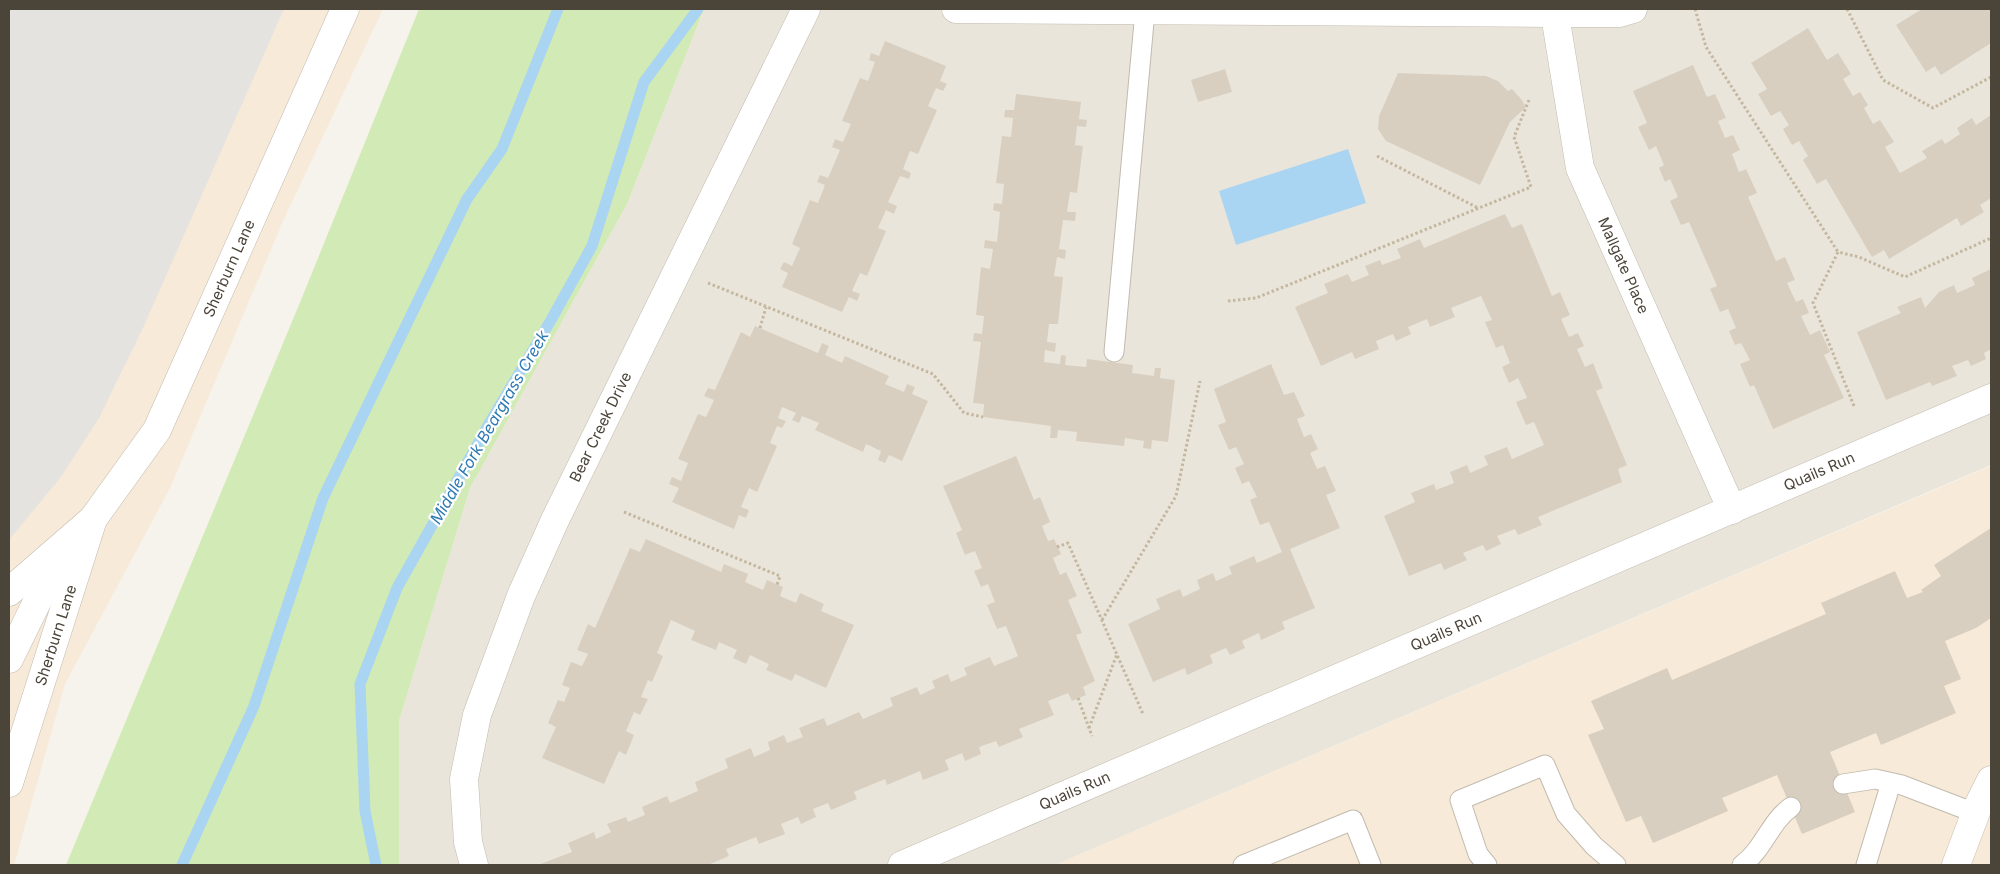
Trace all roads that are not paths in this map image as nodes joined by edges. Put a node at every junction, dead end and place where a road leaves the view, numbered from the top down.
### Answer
1 (345, 9) edge
2 (806, 9) edge
3 (956, 9) edge
4 (1633, 9) edge
5 (1145, 10) junction
6 (1554, 11) edge
7 (1114, 352) dead end
8 (1991, 398) edge
9 (1732, 510) junction
10 (93, 518) junction
11 (67, 540) junction
12 (9, 592) edge
13 (9, 659) edge
14 (13, 752) edge
15 (1991, 780) edge
16 (9, 782) edge
17 (1891, 783) junction
18 (1843, 784) dead end
19 (1790, 807) dead end
20 (1975, 813) junction
21 (474, 865) edge
22 (902, 865) edge
23 (1243, 865) edge
24 (1371, 865) edge
25 (1487, 865) edge
26 (1616, 865) edge
27 (1742, 865) edge
28 (1866, 865) edge
29 (1956, 865) edge

1 - 10 street, Sherburn Lane
2 - 21 street, Bear Creek Drive
3 - 5 street
4 - 6 street
5 - 6 street
5 - 7 lane
6 - 9 street, Mallgate Place
8 - 9 street, Quails Run
9 - 22 street, Quails Run
10 - 11 street, Sherburn Lane
10 - 14 street, Sherburn Lane
11 - 12 street, Sherburn Lane
11 - 13 street, Sherburn Lane
14 - 16 street, Sherburn Lane
15 - 20 street
17 - 18 lane
17 - 20 lane
17 - 28 lane
19 - 27 lane
20 - 29 street
23 - 24 lane
25 - 26 lane

